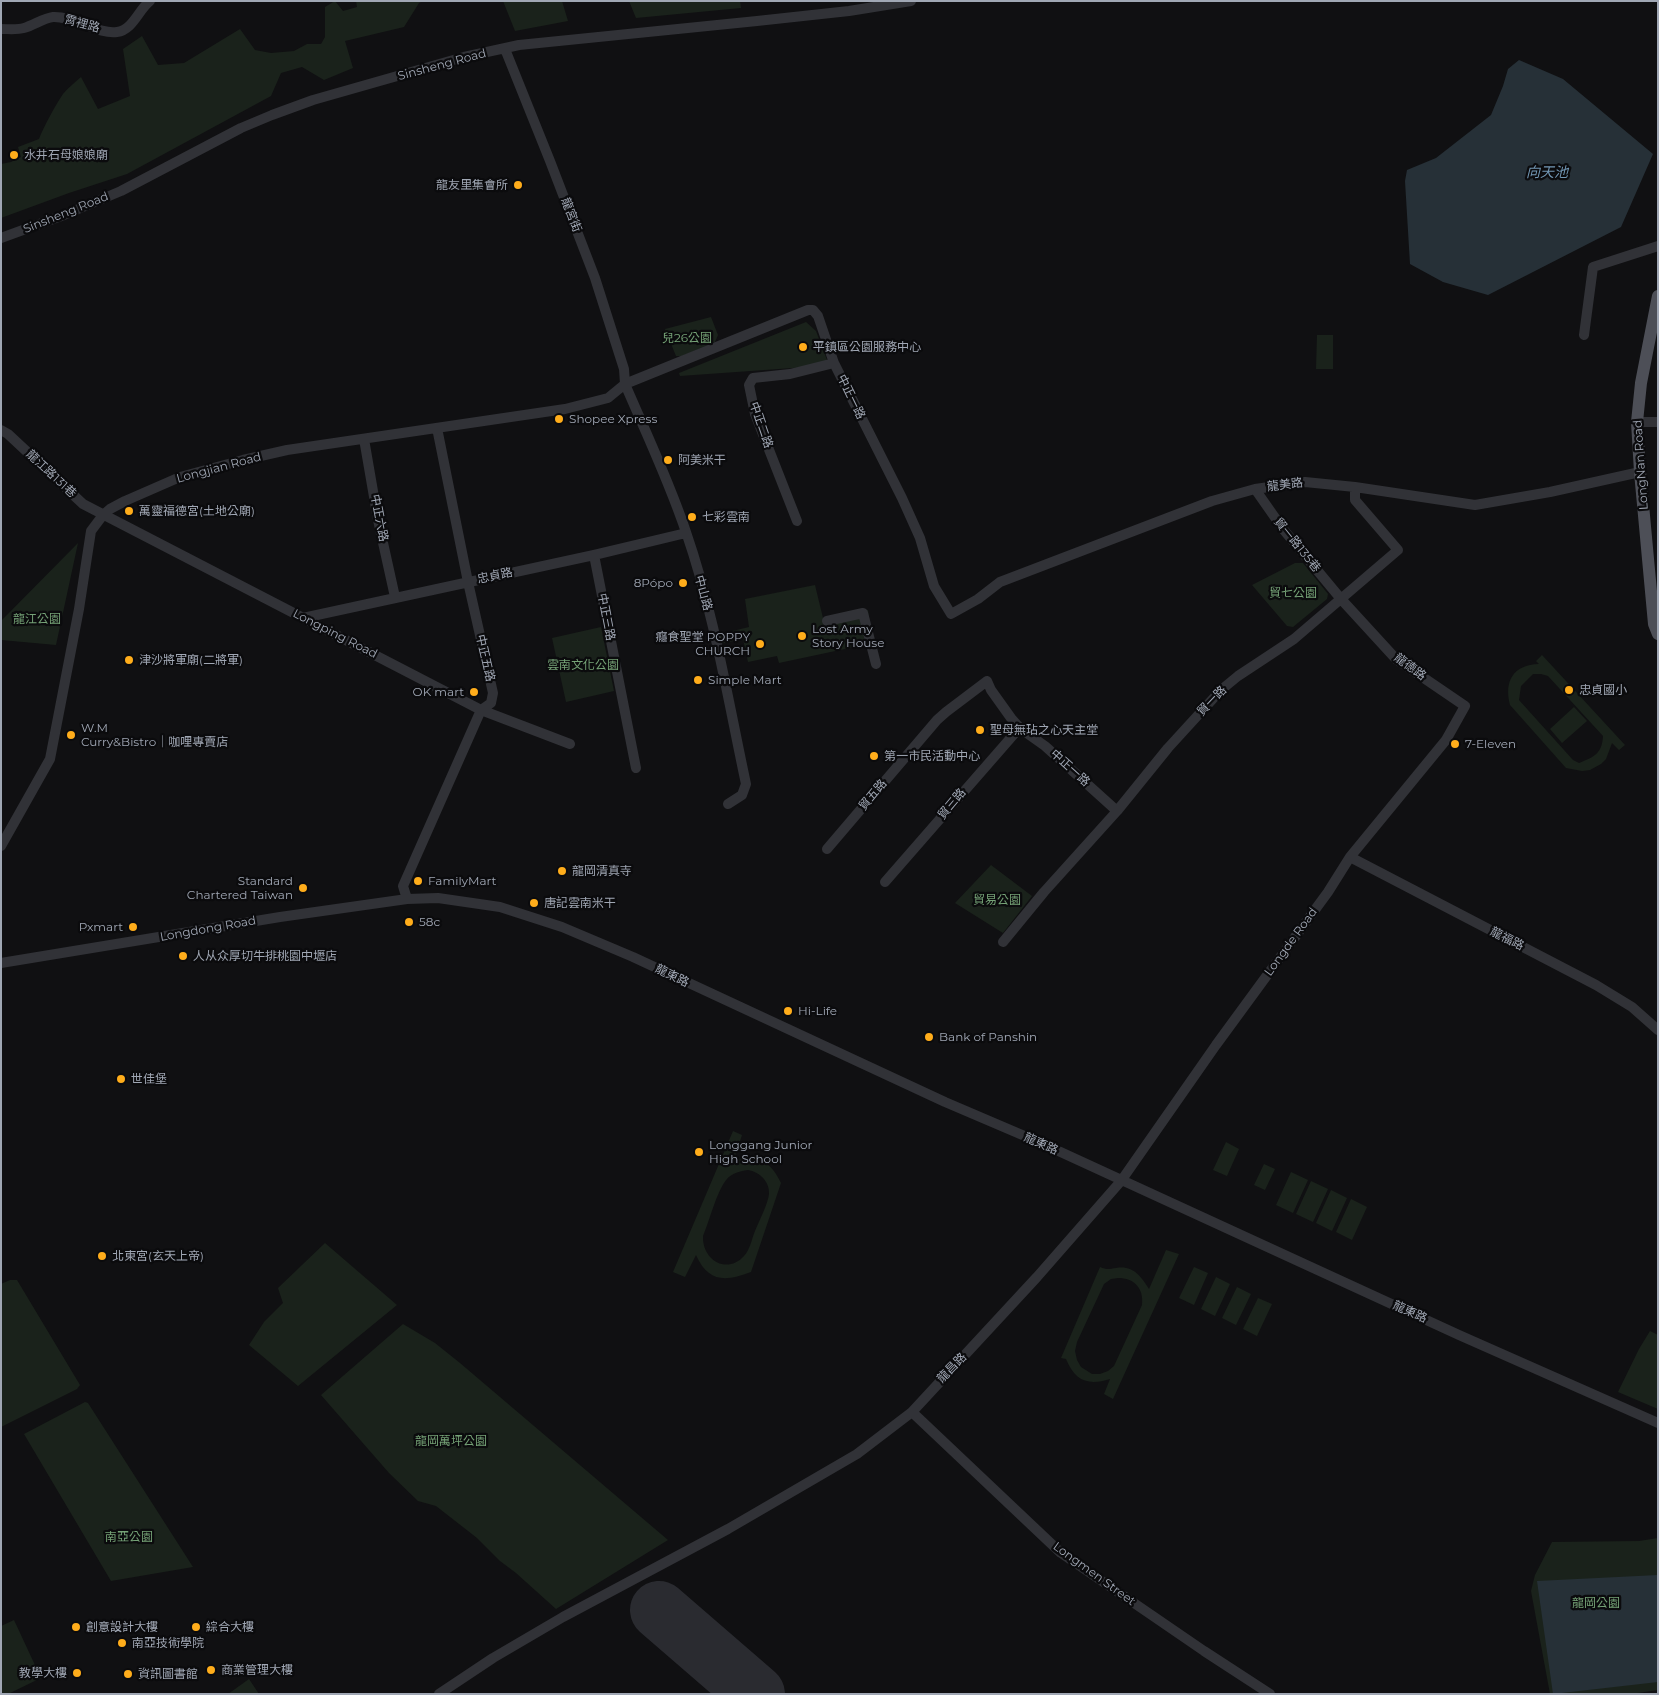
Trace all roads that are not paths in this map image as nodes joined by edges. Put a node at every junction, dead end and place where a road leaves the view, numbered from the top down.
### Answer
1 (150, 1) edge
2 (911, 1) edge
3 (1, 30) edge
4 (504, 49) junction
5 (1, 238) edge
6 (1658, 246) edge
7 (1658, 296) edge
8 (1584, 335) dead end
9 (834, 363) junction
10 (625, 384) junction
11 (1637, 422) junction
12 (1658, 422) edge
13 (438, 428) junction
14 (1, 430) edge
15 (364, 439) junction
16 (1640, 472) junction
17 (1355, 487) junction
18 (1255, 489) junction
19 (103, 515) junction
20 (797, 521) dead end
21 (686, 533) junction
22 (594, 555) junction
23 (468, 582) junction
24 (395, 597) junction
25 (1341, 599) junction
26 (951, 614) joint
27 (303, 618) junction
28 (827, 621) dead end
29 (1658, 634) edge
30 (876, 664) dead end
31 (987, 681) joint
32 (481, 710) junction
33 (1021, 729) junction
34 (570, 744) dead end
35 (636, 768) dead end
36 (728, 804) dead end
37 (1117, 811) junction
38 (1, 846) edge
39 (827, 849) dead end
40 (1350, 857) junction
41 (885, 882) dead end
42 (407, 899) junction
43 (1003, 942) dead end
44 (1, 963) edge
45 (1658, 1030) edge
46 (1121, 1181) junction
47 (912, 1412) junction
48 (1658, 1423) edge
49 (439, 1694) edge
50 (1270, 1694) edge

1 - 3 street, 霄裡路
2 - 4 street, Sinsheng Road
4 - 5 street, Sinsheng Road
4 - 10 street, 龍宮街
6 - 8 street
7 - 11 main road, LongNan Road
9 - 10 street, 中正一路
9 - 20 street, 中正二路
9 - 26 street, 中正一路
10 - 13 street, Longjian Road
10 - 21 street, 中山路
11 - 12 street
11 - 16 main road, LongNan Road
13 - 15 street, Longjian Road
13 - 23 street, 中正五路
14 - 19 street, 龍江路131巷
15 - 19 street, Longjian Road
15 - 24 street, 中正六路
16 - 17 street, 龍美路
16 - 29 main road, LongNan Road
17 - 18 street, 龍美路
17 - 25 street, 貿一路
18 - 25 street, 貿一路135巷
18 - 26 street, 龍美路
19 - 27 street, Longping Road
19 - 38 street, Longjian Road
21 - 22 street, 忠貞路
21 - 36 street, 中山路
22 - 23 street, 忠貞路
22 - 35 street, 中正三路
23 - 24 street, 忠貞路
23 - 32 street, 中正五路
24 - 27 street, 忠貞路
25 - 37 street, 貿一路
25 - 40 street, Longde Road
27 - 32 street, Longping Road
28 - 30 street
31 - 33 street, 中正一路
31 - 39 street, 貿五路
32 - 34 street, Longping Road
32 - 42 street, 中正五路
33 - 37 street, 中正一路
33 - 41 street, 貿三路
37 - 43 street, 貿一路
40 - 45 street, 龍福路
40 - 46 street, Longde Road
42 - 44 street, Longdong Road
42 - 46 street, 龍東路
46 - 47 street, 龍昌路
46 - 48 street, 龍東路
47 - 49 street, 龍昌路
47 - 50 street, Longmen Street

